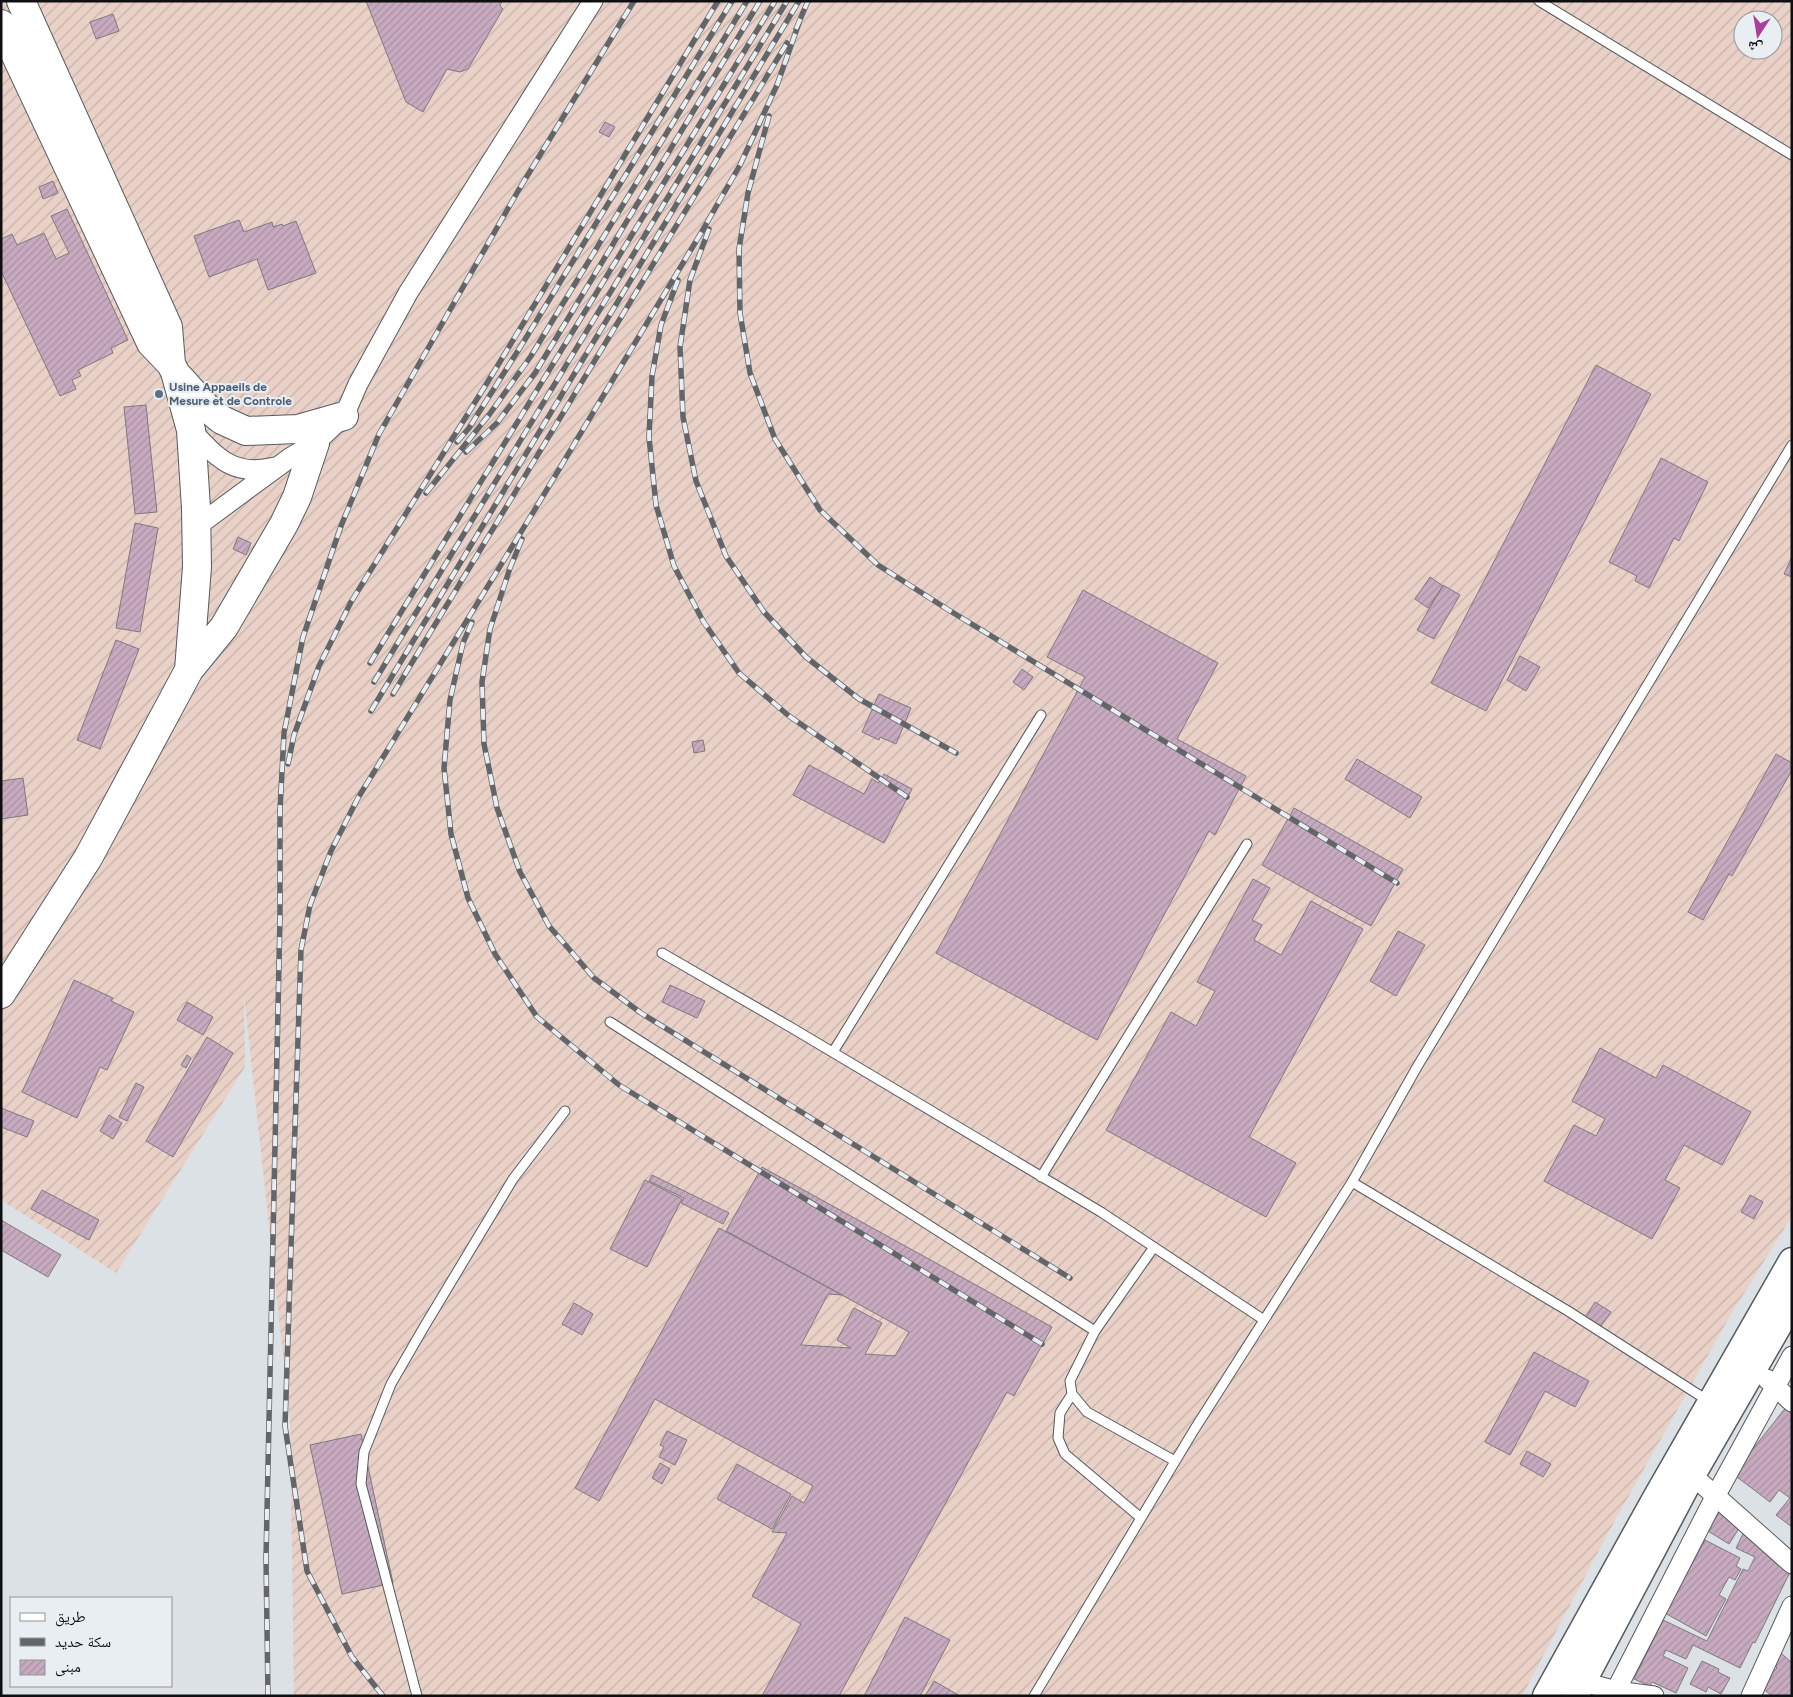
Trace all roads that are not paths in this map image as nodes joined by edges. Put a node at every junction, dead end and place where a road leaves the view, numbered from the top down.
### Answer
1 (21, 1) edge
2 (593, 1) edge
3 (1539, 1) edge
4 (1, 24) edge
5 (47, 59) junction
6 (22, 69) junction
7 (1792, 155) edge
8 (173, 368) junction
9 (344, 416) junction
10 (191, 430) junction
11 (315, 443) junction
12 (1792, 445) edge
13 (276, 467) junction
14 (196, 527) junction
15 (190, 670) junction
16 (1041, 715) dead end
17 (1247, 844) dead end
18 (662, 953) dead end
19 (1, 994) edge
20 (610, 1022) dead end
21 (833, 1052) junction
22 (565, 1111) dead end
23 (1041, 1177) junction
24 (1352, 1182) junction
25 (1154, 1247) junction
26 (1792, 1261) edge
27 (1792, 1302) edge
28 (1264, 1320) junction
29 (1095, 1331) junction
30 (1792, 1356) edge
31 (1754, 1368) junction
32 (1774, 1386) junction
33 (1072, 1394) junction
34 (1710, 1402) junction
35 (1792, 1402) edge
36 (1175, 1461) junction
37 (1692, 1476) junction
38 (1716, 1495) junction
39 (1140, 1518) junction
40 (1792, 1564) edge
41 (1792, 1606) edge
42 (1579, 1689) edge
43 (1614, 1693) edge
44 (417, 1696) edge
45 (1034, 1696) edge
46 (1546, 1696) edge
47 (1654, 1696) edge
48 (1751, 1696) edge

1 - 5 main road
2 - 9 street
3 - 7 lane
4 - 6 main road
5 - 6 main road
5 - 8 main road
6 - 8 main road
8 - 9 main road
8 - 10 main road
9 - 11 street
10 - 13 street
10 - 14 main road
11 - 13 street
11 - 15 main road
12 - 24 lane
13 - 14 street
14 - 15 main road
15 - 19 main road
16 - 21 lane
17 - 23 lane
18 - 21 lane
20 - 29 lane
21 - 23 lane
22 - 44 lane
23 - 25 lane
24 - 28 lane
24 - 34 lane
25 - 28 lane
25 - 29 lane
26 - 34 main road
27 - 31 main road
28 - 36 lane
29 - 33 lane
30 - 32 street
31 - 32 street
31 - 37 main road
32 - 35 street
32 - 38 street
33 - 36 lane
33 - 39 lane
34 - 46 main road
36 - 39 lane
37 - 38 street
37 - 42 main road
38 - 40 street
38 - 43 street
39 - 45 lane
41 - 48 street
42 - 43 street
43 - 47 street

